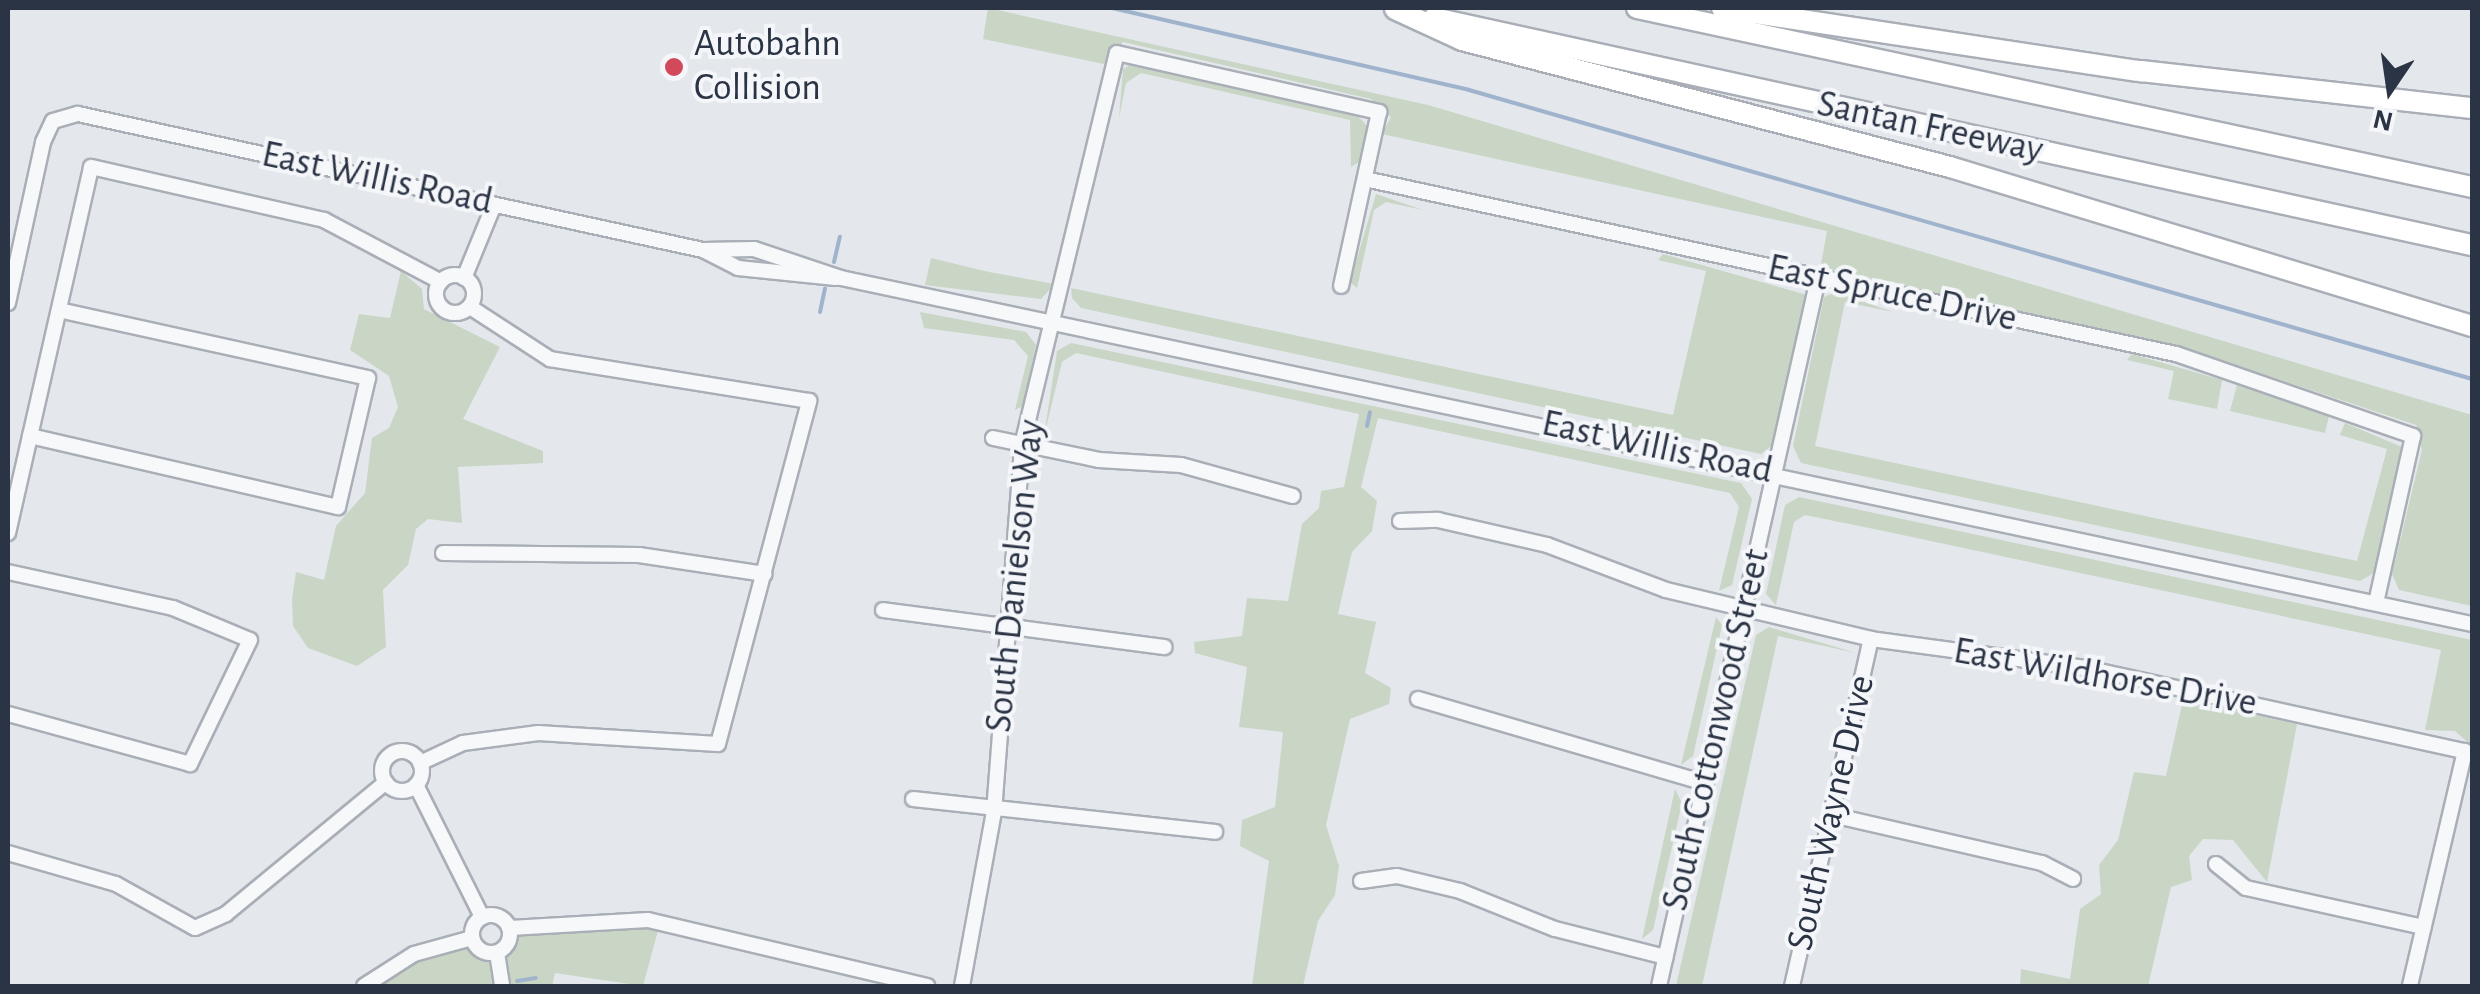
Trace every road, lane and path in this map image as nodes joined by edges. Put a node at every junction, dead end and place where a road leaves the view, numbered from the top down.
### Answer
1 (1392, 8) edge
2 (1637, 8) edge
3 (1722, 8) edge
4 (2472, 108) edge
5 (1365, 179) junction
6 (2472, 187) edge
7 (494, 205) junction
8 (2472, 245) edge
9 (464, 278) junction
10 (1818, 278) junction
11 (441, 282) junction
12 (1341, 286) dead end
13 (8, 303) edge
14 (470, 307) junction
15 (59, 310) junction
16 (1053, 320) junction
17 (2472, 326) edge
18 (30, 436) junction
19 (992, 438) dead end
20 (1022, 445) junction
21 (1776, 473) junction
22 (1294, 496) dead end
23 (1400, 521) dead end
24 (8, 534) edge
25 (442, 553) dead end
26 (8, 572) edge
27 (766, 574) junction
28 (2376, 603) junction
29 (883, 610) dead end
30 (1744, 611) junction
31 (2472, 624) edge
32 (1006, 632) junction
33 (1871, 638) junction
34 (1165, 646) dead end
35 (1418, 699) dead end
36 (8, 714) edge
37 (420, 764) junction
38 (386, 782) junction
39 (1706, 783) junction
40 (416, 785) junction
41 (914, 799) dead end
42 (994, 812) junction
43 (1832, 815) junction
44 (1215, 832) dead end
45 (8, 853) edge
46 (2216, 864) dead end
47 (2073, 879) dead end
48 (1361, 881) dead end
49 (482, 917) junction
50 (2424, 927) junction
51 (510, 928) junction
52 (472, 938) junction
53 (496, 953) junction
54 (1666, 957) junction
55 (364, 986) edge
56 (502, 986) edge
57 (927, 986) edge
58 (962, 986) edge
59 (1659, 986) edge
60 (1792, 986) edge
61 (2410, 986) edge

1 - 8 highway, Santan Freeway
1 - 17 highway
2 - 6 highway, Santan Freeway
3 - 4 highway
5 - 10 street, East Spruce Drive
5 - 12 street
5 - 16 street, South Danielson Way
7 - 9 street
7 - 13 street, East Willis Road
7 - 16 street, East Willis Road
9 - 11 street
9 - 14 street
10 - 21 street, South Cottonwood Street
10 - 28 street, East Spruce Drive
11 - 14 street
11 - 15 street
14 - 27 street
15 - 18 street
15 - 18 street
16 - 20 street, South Danielson Way
16 - 21 street, East Willis Road
18 - 24 street
19 - 20 street
20 - 22 street
20 - 32 street, South Danielson Way
21 - 28 street, East Willis Road
21 - 30 street, South Cottonwood Street
23 - 30 street, East Wildhorse Drive
25 - 27 street
26 - 36 street
27 - 37 street
28 - 31 street, East Willis Road
29 - 32 street
30 - 33 street, East Wildhorse Drive
30 - 39 street, South Cottonwood Street
32 - 34 street
32 - 42 street, South Danielson Way
33 - 43 street, South Wayne Drive
33 - 50 street, East Wildhorse Drive
35 - 39 street
37 - 38 street
37 - 40 street
38 - 40 street
38 - 45 street
39 - 54 street, South Cottonwood Street
40 - 49 street
41 - 42 street
42 - 44 street
42 - 58 street, South Danielson Way
43 - 47 street
43 - 60 street, South Wayne Drive
46 - 50 street
48 - 54 street
49 - 51 street
49 - 52 street
50 - 61 street
51 - 53 street
51 - 57 street
52 - 53 street
52 - 55 street
53 - 56 street
54 - 59 street, South Cottonwood Street

